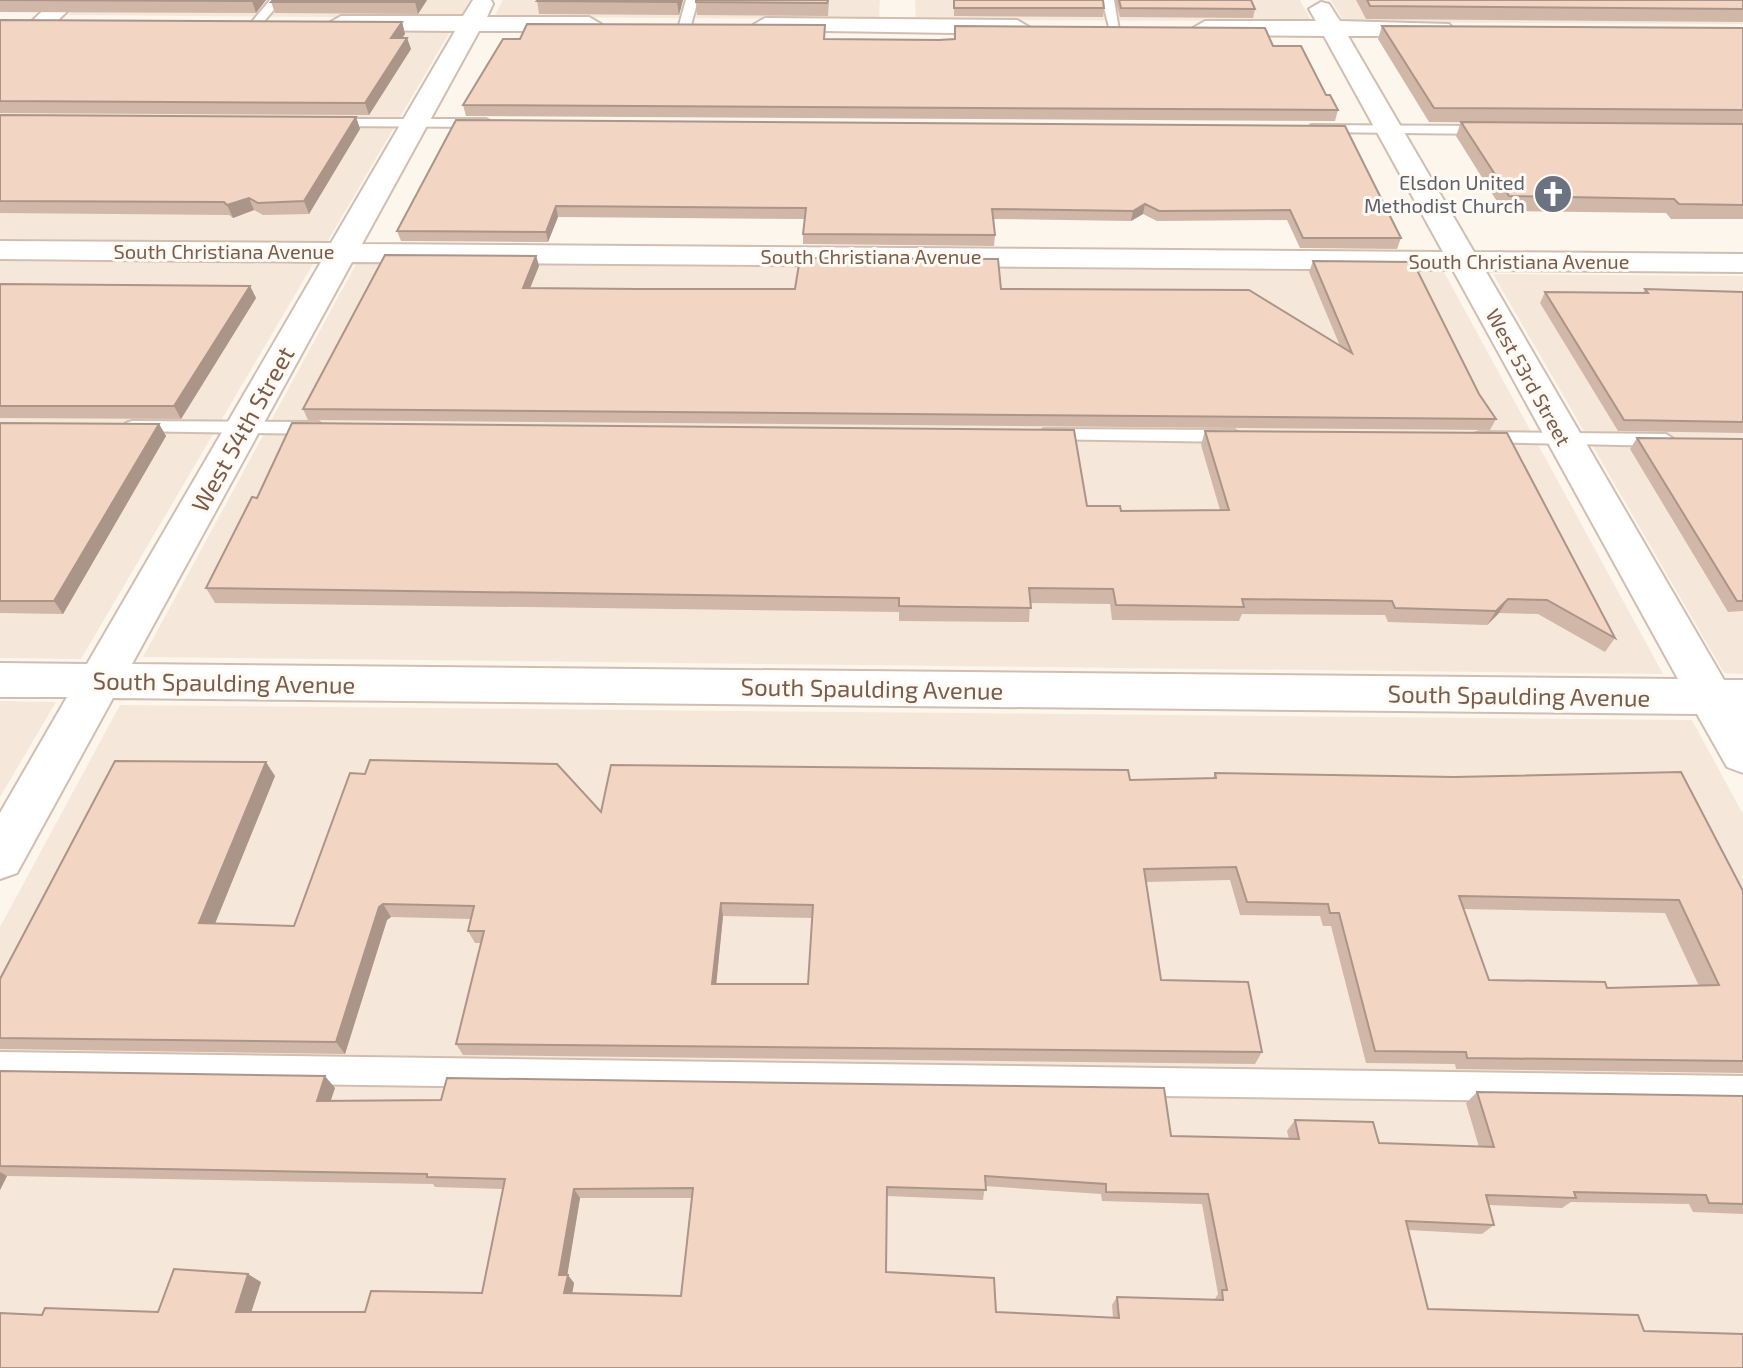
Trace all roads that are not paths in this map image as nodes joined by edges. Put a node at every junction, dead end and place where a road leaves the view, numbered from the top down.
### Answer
1 (68, 0) edge
2 (276, 0) edge
3 (692, 0) edge
4 (897, 0) edge
5 (1108, 0) edge
6 (478, 12) edge
7 (1323, 14) edge
8 (84, 21) edge
9 (226, 22) edge
10 (257, 23) junction
11 (287, 23) edge
12 (316, 23) edge
13 (611, 25) edge
14 (656, 25) edge
15 (685, 25) junction
16 (715, 25) edge
17 (746, 25) edge
18 (897, 26) junction
19 (1042, 27) edge
20 (1086, 27) edge
21 (1115, 27) junction
22 (1145, 27) edge
23 (1175, 28) edge
24 (1462, 29) edge
25 (312, 122) edge
26 (415, 122) junction
27 (505, 123) edge
28 (1298, 128) edge
29 (1389, 129) junction
30 (1508, 130) edge
31 (0, 250) edge
32 (342, 252) junction
33 (1463, 261) junction
34 (1743, 263) edge
35 (108, 427) edge
36 (243, 427) junction
37 (331, 428) edge
38 (1028, 434) edge
39 (1250, 436) edge
40 (1456, 438) edge
41 (1564, 439) junction
42 (1681, 440) edge
43 (0, 680) edge
44 (100, 680) junction
45 (1727, 697) edge
46 (1743, 754) edge
47 (0, 858) edge
48 (0, 1066) edge
49 (1743, 1090) edge

1 - 8 street
2 - 10 lane
3 - 15 lane
4 - 18 street
5 - 21 lane
6 - 12 street
6 - 13 street
6 - 26 street, West 54th Street
7 - 23 street
7 - 24 street
7 - 29 street, West 53rd Street
9 - 10 street
10 - 11 street
14 - 15 street
15 - 16 street
17 - 18 street
18 - 19 street
20 - 21 street
21 - 22 street
25 - 26 lane
26 - 27 lane
26 - 32 street, West 54th Street
28 - 29 lane
29 - 30 lane
29 - 33 street, West 53rd Street
31 - 32 street, South Christiana Avenue
32 - 33 street, South Christiana Avenue
32 - 36 street, West 54th Street
33 - 34 street, South Christiana Avenue
33 - 41 street, West 53rd Street
35 - 36 lane
36 - 37 lane
36 - 44 street, West 54th Street
38 - 39 lane
40 - 41 lane
41 - 42 lane
41 - 45 street, West 53rd Street
43 - 44 street, South Spaulding Avenue
44 - 45 street, South Spaulding Avenue
44 - 47 street, West 54th Street
45 - 46 street, West 53rd Street
48 - 49 lane

